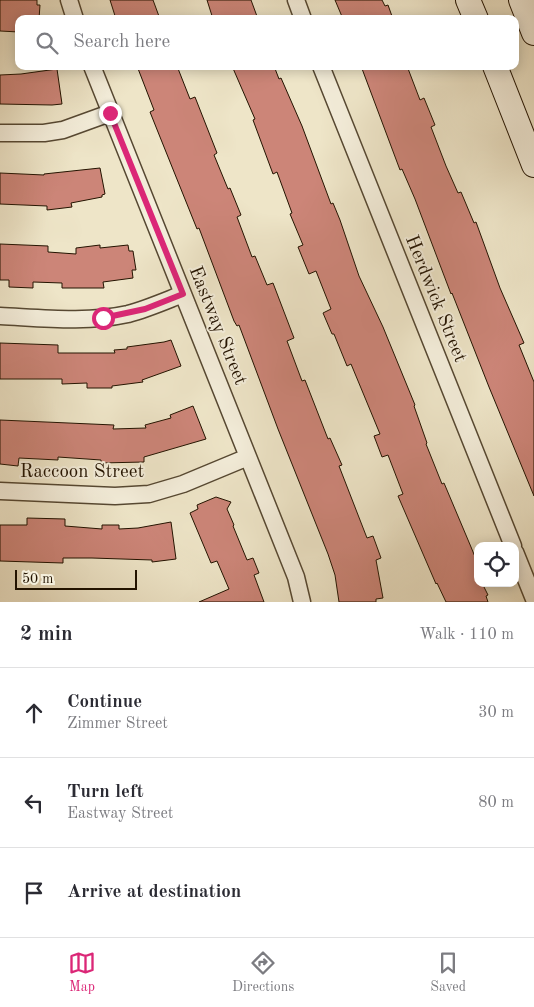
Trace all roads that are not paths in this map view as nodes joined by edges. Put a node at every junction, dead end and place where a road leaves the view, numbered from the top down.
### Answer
1 (69, 0) edge
2 (296, 0) edge
3 (468, 0) edge
4 (521, 0) edge
5 (74, 15) edge
6 (302, 15) edge
7 (474, 15) edge
8 (534, 33) edge
9 (94, 70) edge
10 (323, 70) edge
11 (496, 70) edge
12 (110, 113) junction
13 (0, 133) edge
14 (534, 165) edge
15 (183, 294) junction
16 (0, 316) edge
17 (248, 457) junction
18 (0, 491) edge
19 (511, 542) edge
20 (519, 562) edge
21 (534, 599) edge
22 (302, 602) edge

1 - 5 street
2 - 6 street
3 - 7 main road
4 - 8 main road
9 - 12 street, Eastway Street
10 - 19 street, Herdwick Street
11 - 14 main road
12 - 13 street
12 - 15 street, Eastway Street
15 - 16 street
15 - 17 street, Eastway Street
17 - 18 street, Raccoon Street
17 - 22 street, Eastway Street
20 - 21 street

